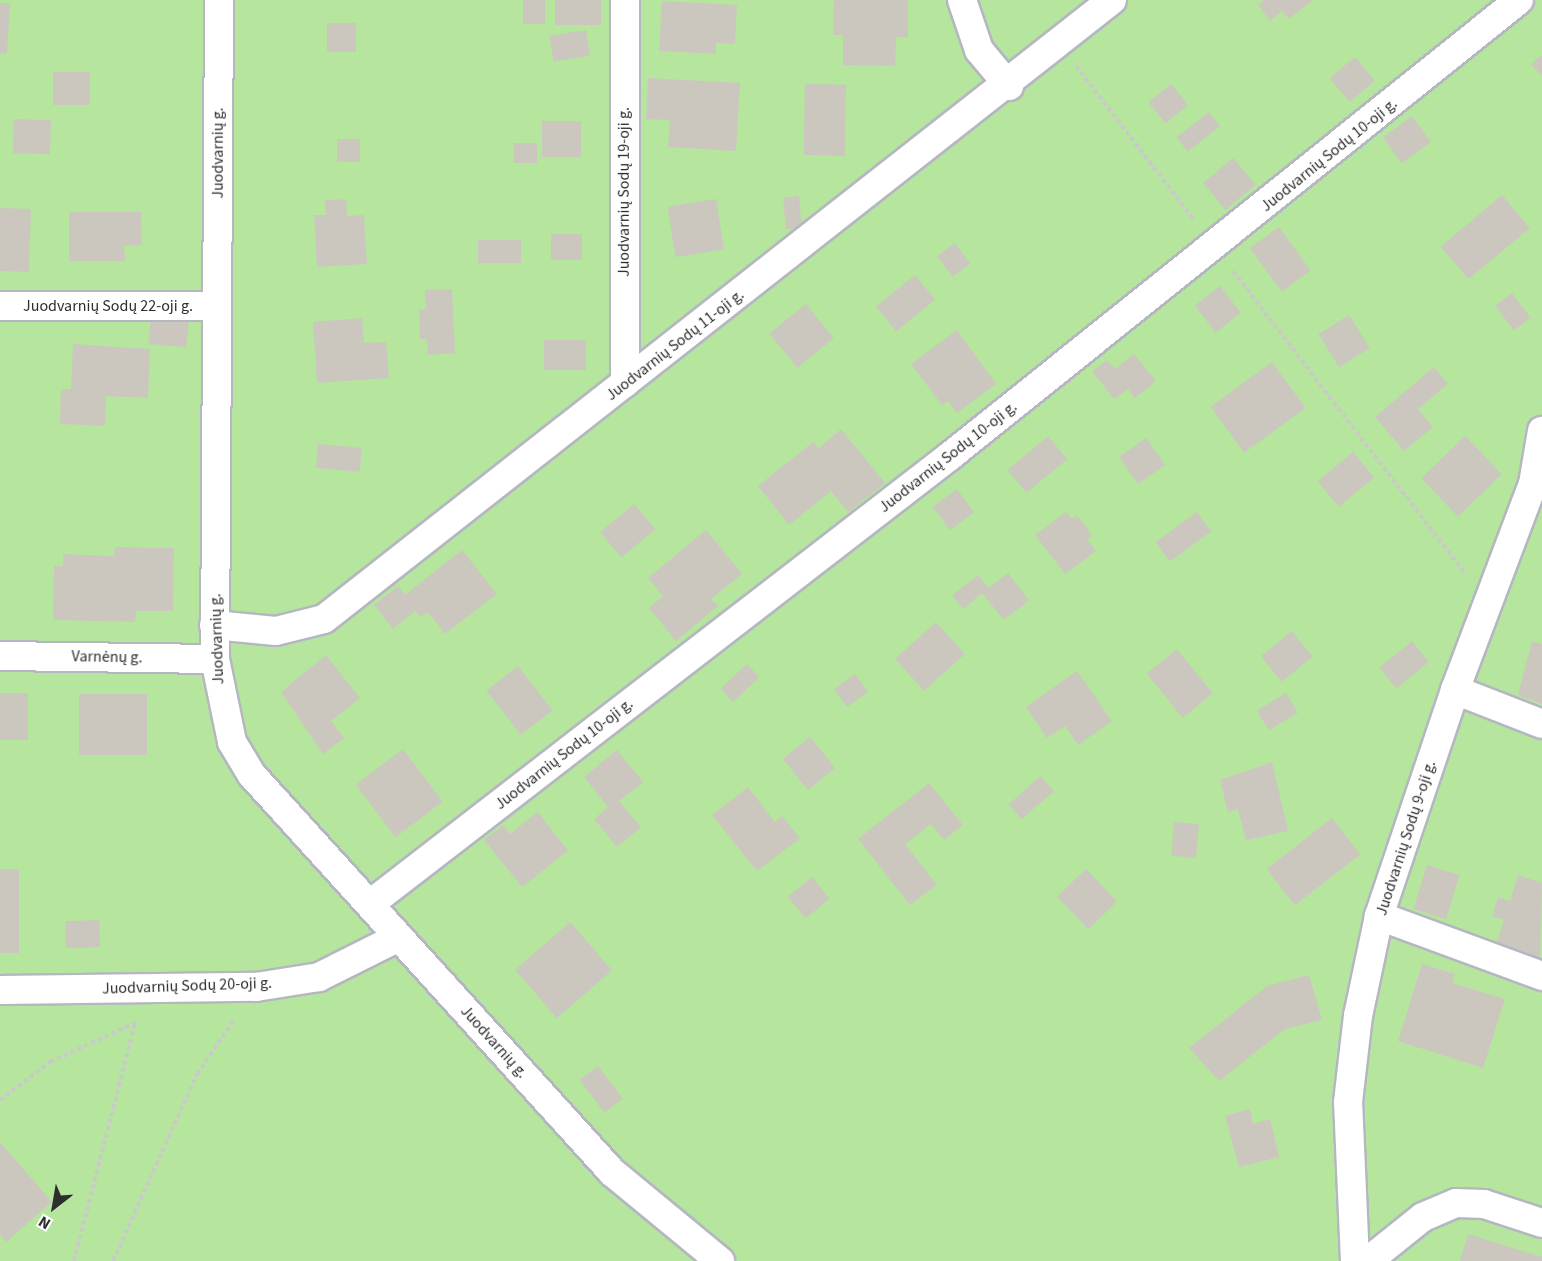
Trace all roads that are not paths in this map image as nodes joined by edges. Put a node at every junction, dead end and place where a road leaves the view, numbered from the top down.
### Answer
1 (219, 0) edge
2 (625, 0) edge
3 (962, 0) edge
4 (1112, 0) edge
5 (1519, 0) edge
6 (1009, 86) junction
7 (0, 306) edge
8 (217, 306) junction
9 (625, 383) junction
10 (1542, 431) edge
11 (1538, 486) edge
12 (214, 625) junction
13 (0, 656) edge
14 (214, 659) junction
15 (1455, 690) junction
16 (1542, 724) edge
17 (370, 904) junction
18 (1379, 916) junction
19 (399, 937) junction
20 (1542, 976) edge
21 (0, 990) edge
22 (1542, 1223) edge
23 (720, 1261) edge
24 (1355, 1261) edge
25 (1368, 1261) edge

1 - 8 street, Juodvarnių g.
2 - 9 street, Juodvarnių Sodų 19-oji g.
3 - 6 street
4 - 6 street, Juodvarnių Sodų 11-oji g.
5 - 17 street, Juodvarnių Sodų 10-oji g.
6 - 9 street, Juodvarnių Sodų 11-oji g.
7 - 8 street, Juodvarnių Sodų 22-oji g.
8 - 12 street, Juodvarnių g.
9 - 12 street, Juodvarnių Sodų 11-oji g.
10 - 11 street, Juodvarnių Sodų 9-oji g.
11 - 15 street, Juodvarnių Sodų 9-oji g.
12 - 14 street, Juodvarnių g.
13 - 14 street, Varnėnų g.
14 - 17 street, Juodvarnių g.
15 - 16 street
15 - 18 street, Juodvarnių Sodų 9-oji g.
17 - 19 street, Juodvarnių g.
18 - 20 street
18 - 24 street, Juodvarnių Sodų 9-oji g.
19 - 21 street, Juodvarnių Sodų 20-oji g.
19 - 23 street, Juodvarnių g.
22 - 25 street

